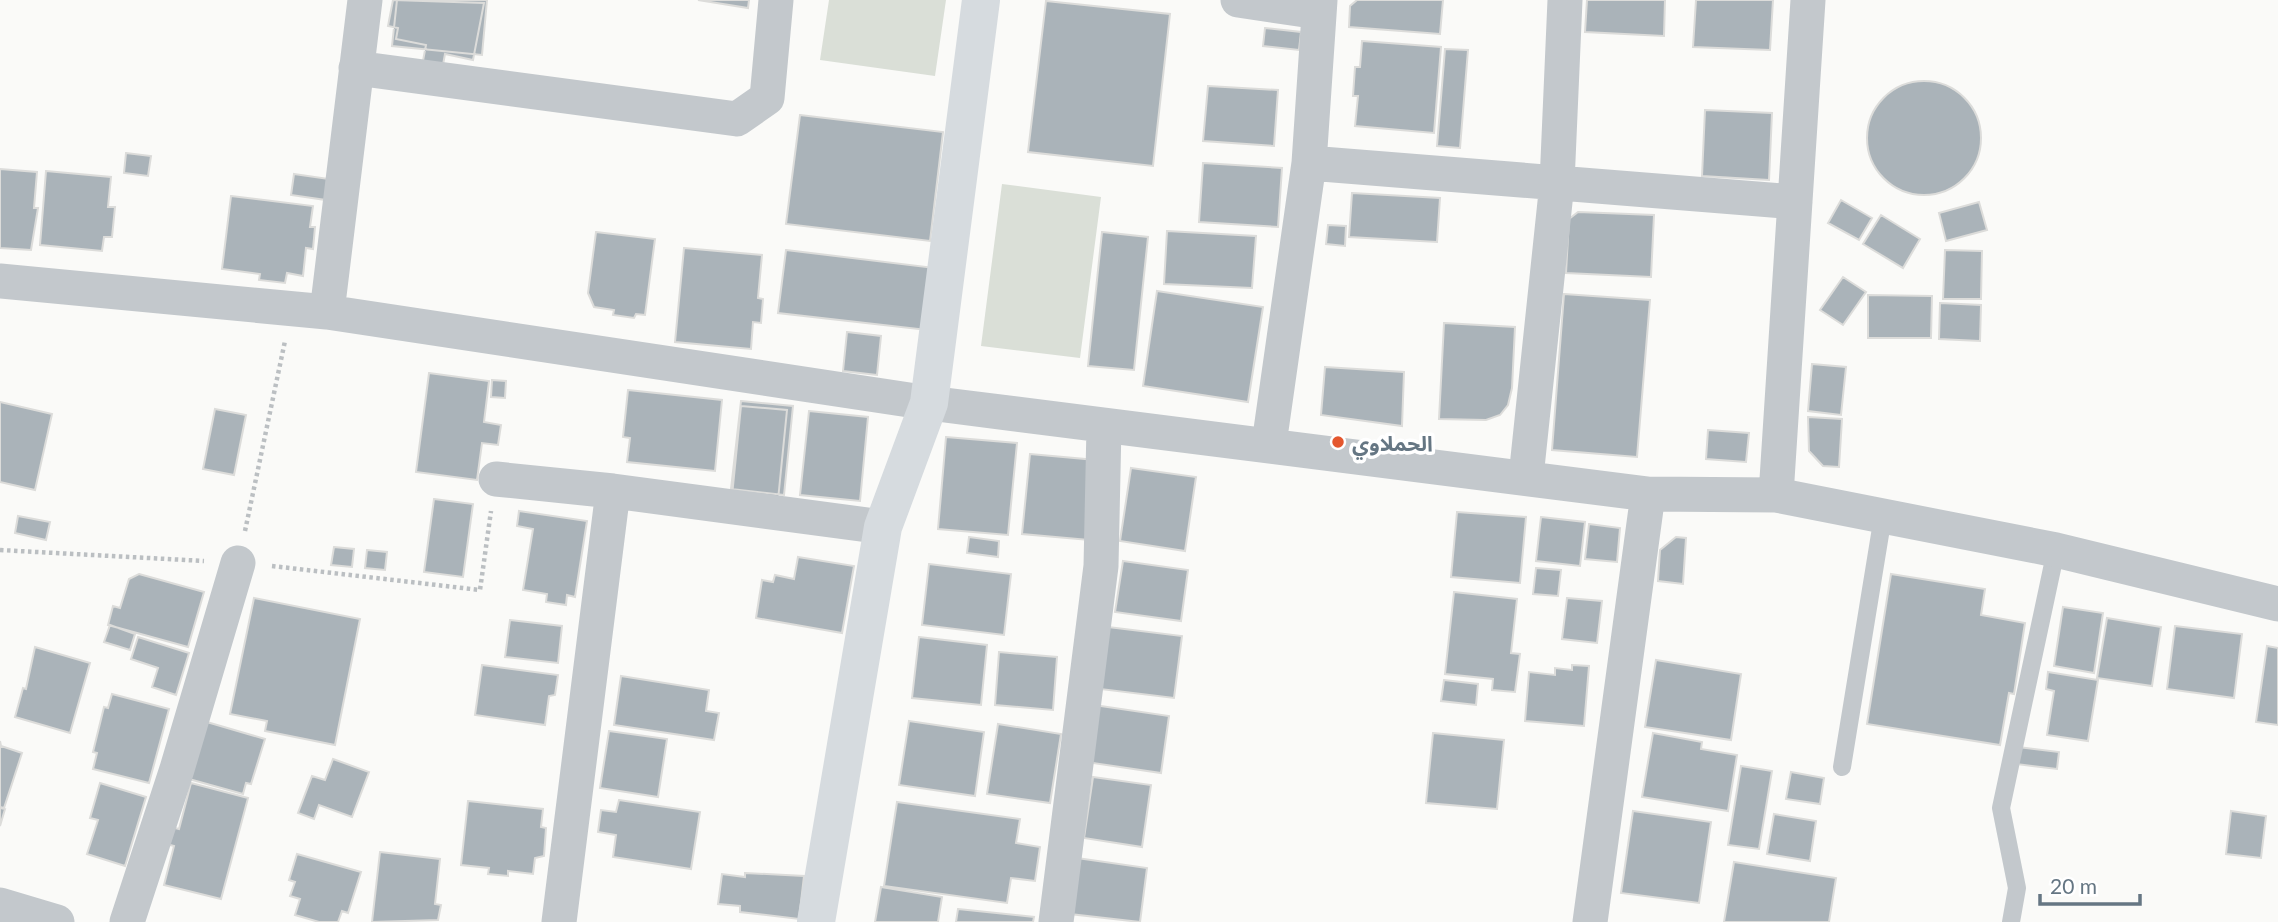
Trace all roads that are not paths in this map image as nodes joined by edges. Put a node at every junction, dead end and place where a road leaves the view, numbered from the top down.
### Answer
1 (365, 0) edge
2 (776, 0) edge
3 (981, 0) edge
4 (1238, 0) edge
5 (1565, 0) edge
6 (1808, 0) edge
7 (1320, 6) edge
8 (356, 68) junction
9 (1309, 163) junction
10 (1557, 183) junction
11 (1795, 202) junction
12 (0, 281) edge
13 (327, 312) junction
14 (929, 402) junction
15 (1104, 426) junction
16 (1269, 444) junction
17 (1526, 477) junction
18 (496, 479) road end
19 (613, 491) junction
20 (1648, 494) junction
21 (1776, 495) junction
22 (1883, 516) junction
23 (883, 527) junction
24 (2056, 550) junction
25 (238, 563) road end
26 (2278, 604) edge
27 (1842, 767) dead end
28 (0, 905) edge
29 (57, 922) edge
30 (127, 922) edge
31 (559, 922) edge
32 (816, 922) edge
33 (1056, 922) edge
34 (1590, 922) edge
35 (2011, 922) edge

1 - 8 street
2 - 8 street
3 - 14 street
4 - 7 street
5 - 10 street
6 - 11 street
7 - 9 street
8 - 13 street
9 - 10 street
9 - 16 street
10 - 11 street
10 - 17 street
11 - 21 street
12 - 13 street
13 - 14 street
14 - 15 street
14 - 23 street
15 - 16 street
15 - 33 street
16 - 17 street
17 - 20 street
18 - 19 street
19 - 23 street
19 - 31 street
20 - 21 street
20 - 34 street
21 - 22 street
22 - 24 street
22 - 27 lane
23 - 32 street
24 - 26 street
24 - 35 lane
25 - 30 street
28 - 29 street

